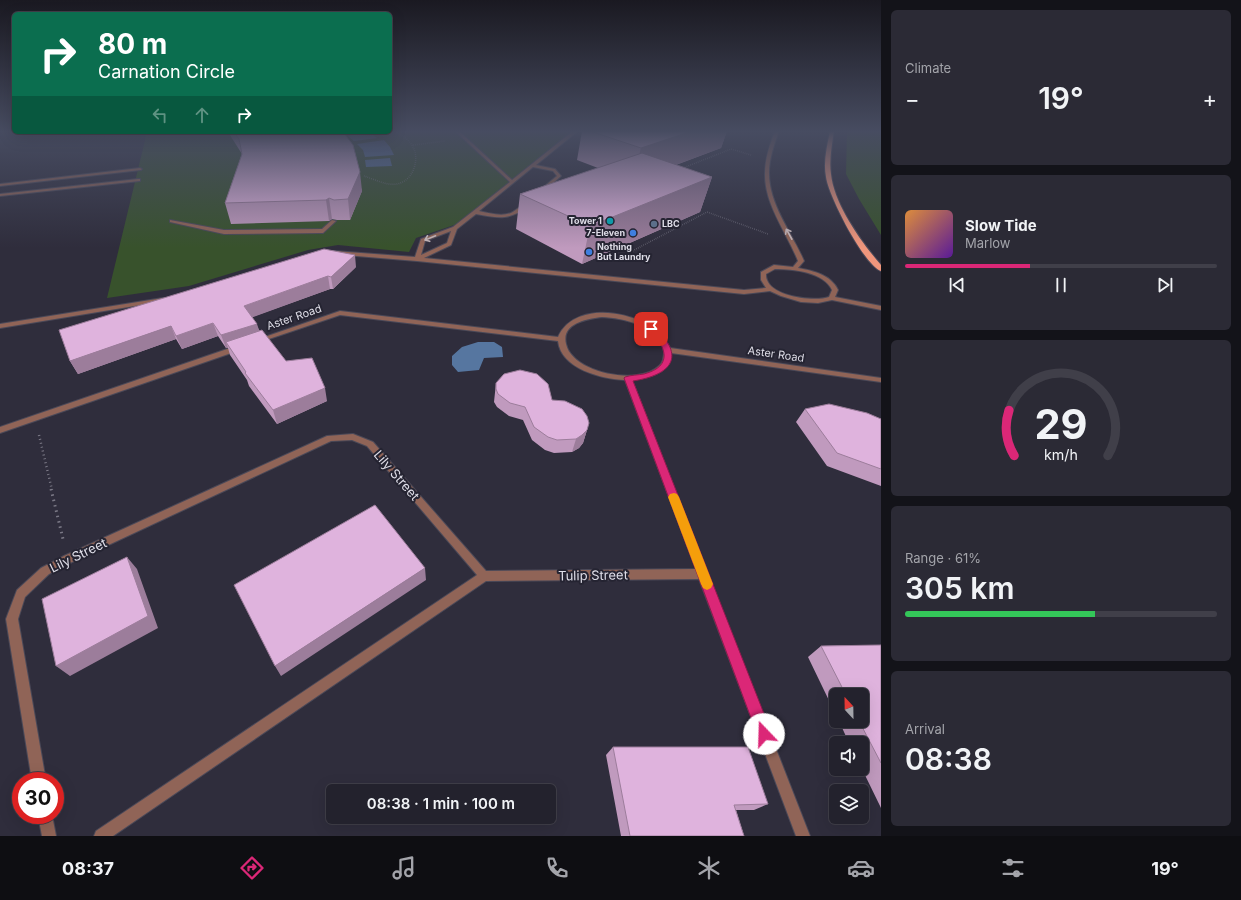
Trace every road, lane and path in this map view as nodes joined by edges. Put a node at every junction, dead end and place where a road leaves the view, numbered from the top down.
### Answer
1 (131, 170) edge
2 (413, 170) edge
3 (499, 170) edge
4 (528, 170) edge
5 (554, 170) edge
6 (768, 170) edge
7 (829, 170) edge
8 (364, 176) dead end
9 (138, 180) dead end
10 (512, 182) junction
11 (0, 185) edge
12 (0, 195) edge
13 (537, 195) edge
14 (531, 200) edge
15 (475, 212) junction
16 (172, 221) dead end
17 (334, 221) edge
18 (455, 228) junction
19 (794, 244) junction
20 (324, 254) edge
21 (417, 260) junction
22 (795, 268) junction
23 (881, 269) edge
24 (586, 276) junction
25 (770, 288) junction
26 (171, 298) edge
27 (832, 298) junction
28 (881, 308) edge
29 (0, 326) edge
30 (561, 339) junction
31 (668, 350) junction
32 (628, 378) junction
33 (881, 380) edge
34 (35, 418) junction
35 (0, 430) edge
36 (68, 559) junction
37 (703, 574) junction
38 (484, 576) junction
39 (38, 772) edge
40 (47, 824) edge
41 (49, 836) edge
42 (101, 836) edge
43 (803, 836) edge

1 - 11 street
2 - 8 path
3 - 10 street
4 - 10 street
5 - 13 street
19 -> 6 street
7 - 23 main road
9 - 12 street
10 - 15 street
14 - 15 street
15 - 18 street
16 - 17 street
18 - 21 street
18 -> 21 street
19 - 22 street
19 - 24 path
20 - 21 street
21 - 24 street
22 - 25 street
22 - 27 street
24 - 25 street
25 - 27 street
26 - 29 street
27 - 28 street
30 - 31 street
30 - 32 street
30 - 34 street, Aster Road
31 - 32 street
31 - 33 street, Aster Road
32 - 37 street
34 - 35 street, Aster Road
34 - 36 path
36 - 38 street, Lily Street
36 - 39 street, Lily Street
37 - 38 street, Tulip Street
37 - 43 street
38 - 42 street
40 - 41 street

